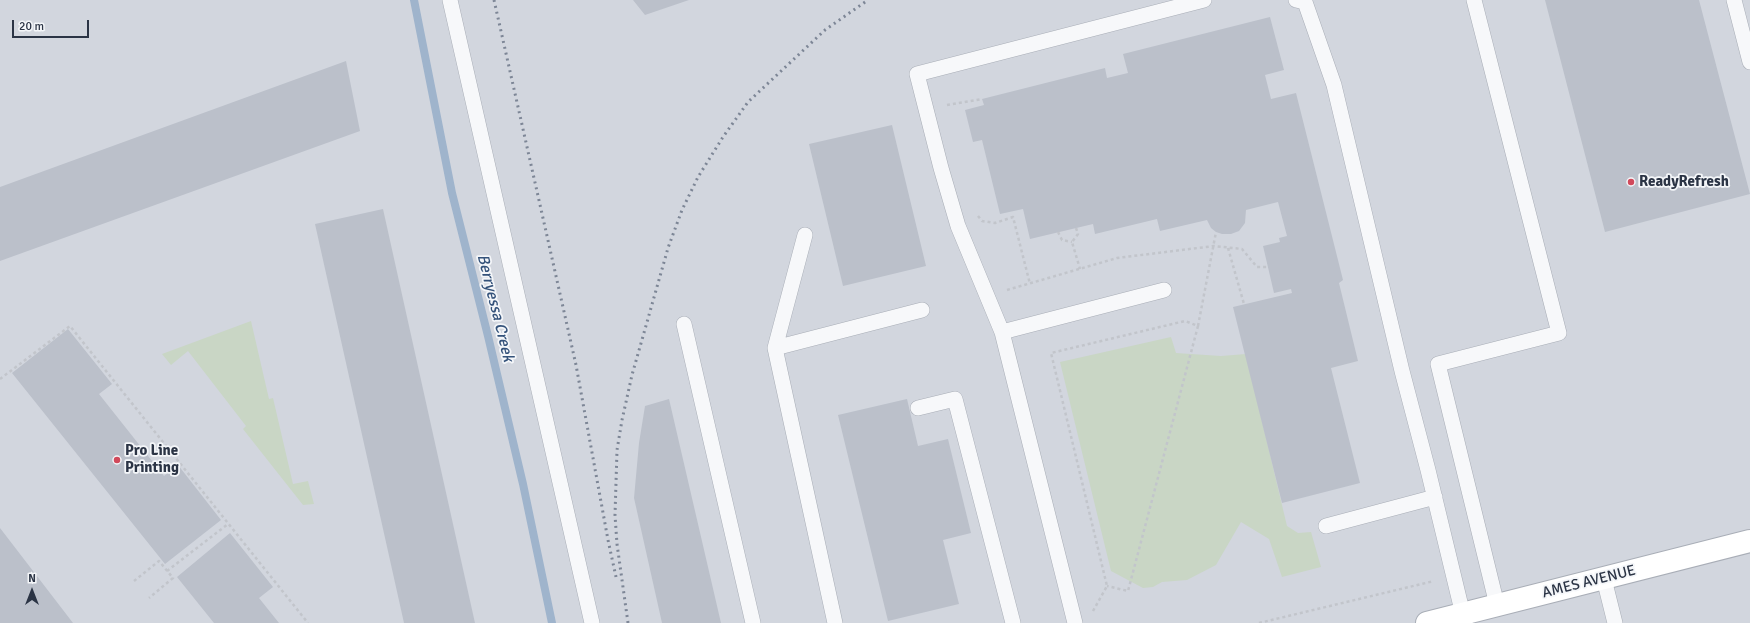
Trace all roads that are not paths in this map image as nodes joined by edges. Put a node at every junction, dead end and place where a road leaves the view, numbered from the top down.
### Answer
1 (450, 0) edge
2 (1204, 0) edge
3 (1296, 0) edge
4 (1474, 0) edge
5 (1734, 0) edge
6 (1750, 62) edge
7 (805, 235) dead end
8 (1164, 290) dead end
9 (922, 310) dead end
10 (684, 324) dead end
11 (1002, 332) junction
12 (775, 348) junction
13 (918, 408) dead end
14 (1435, 497) junction
15 (1326, 526) dead end
16 (1750, 541) edge
17 (1604, 579) junction
18 (1497, 605) junction
19 (1464, 618) edge
20 (592, 623) edge
21 (753, 623) edge
22 (834, 623) edge
23 (1013, 623) edge
24 (1075, 623) edge
25 (1427, 623) edge
26 (1615, 623) edge

1 - 20 lane
2 - 11 lane
3 - 14 lane
4 - 18 lane
5 - 6 lane
7 - 12 lane
8 - 11 lane
9 - 12 lane
10 - 21 lane
11 - 24 lane
12 - 22 lane
13 - 23 lane
14 - 15 lane
14 - 19 lane
16 - 17 street, AMES AVENUE
17 - 18 street, AMES AVENUE
17 - 26 lane
18 - 19 street, AMES AVENUE
19 - 25 street, AMES AVENUE

